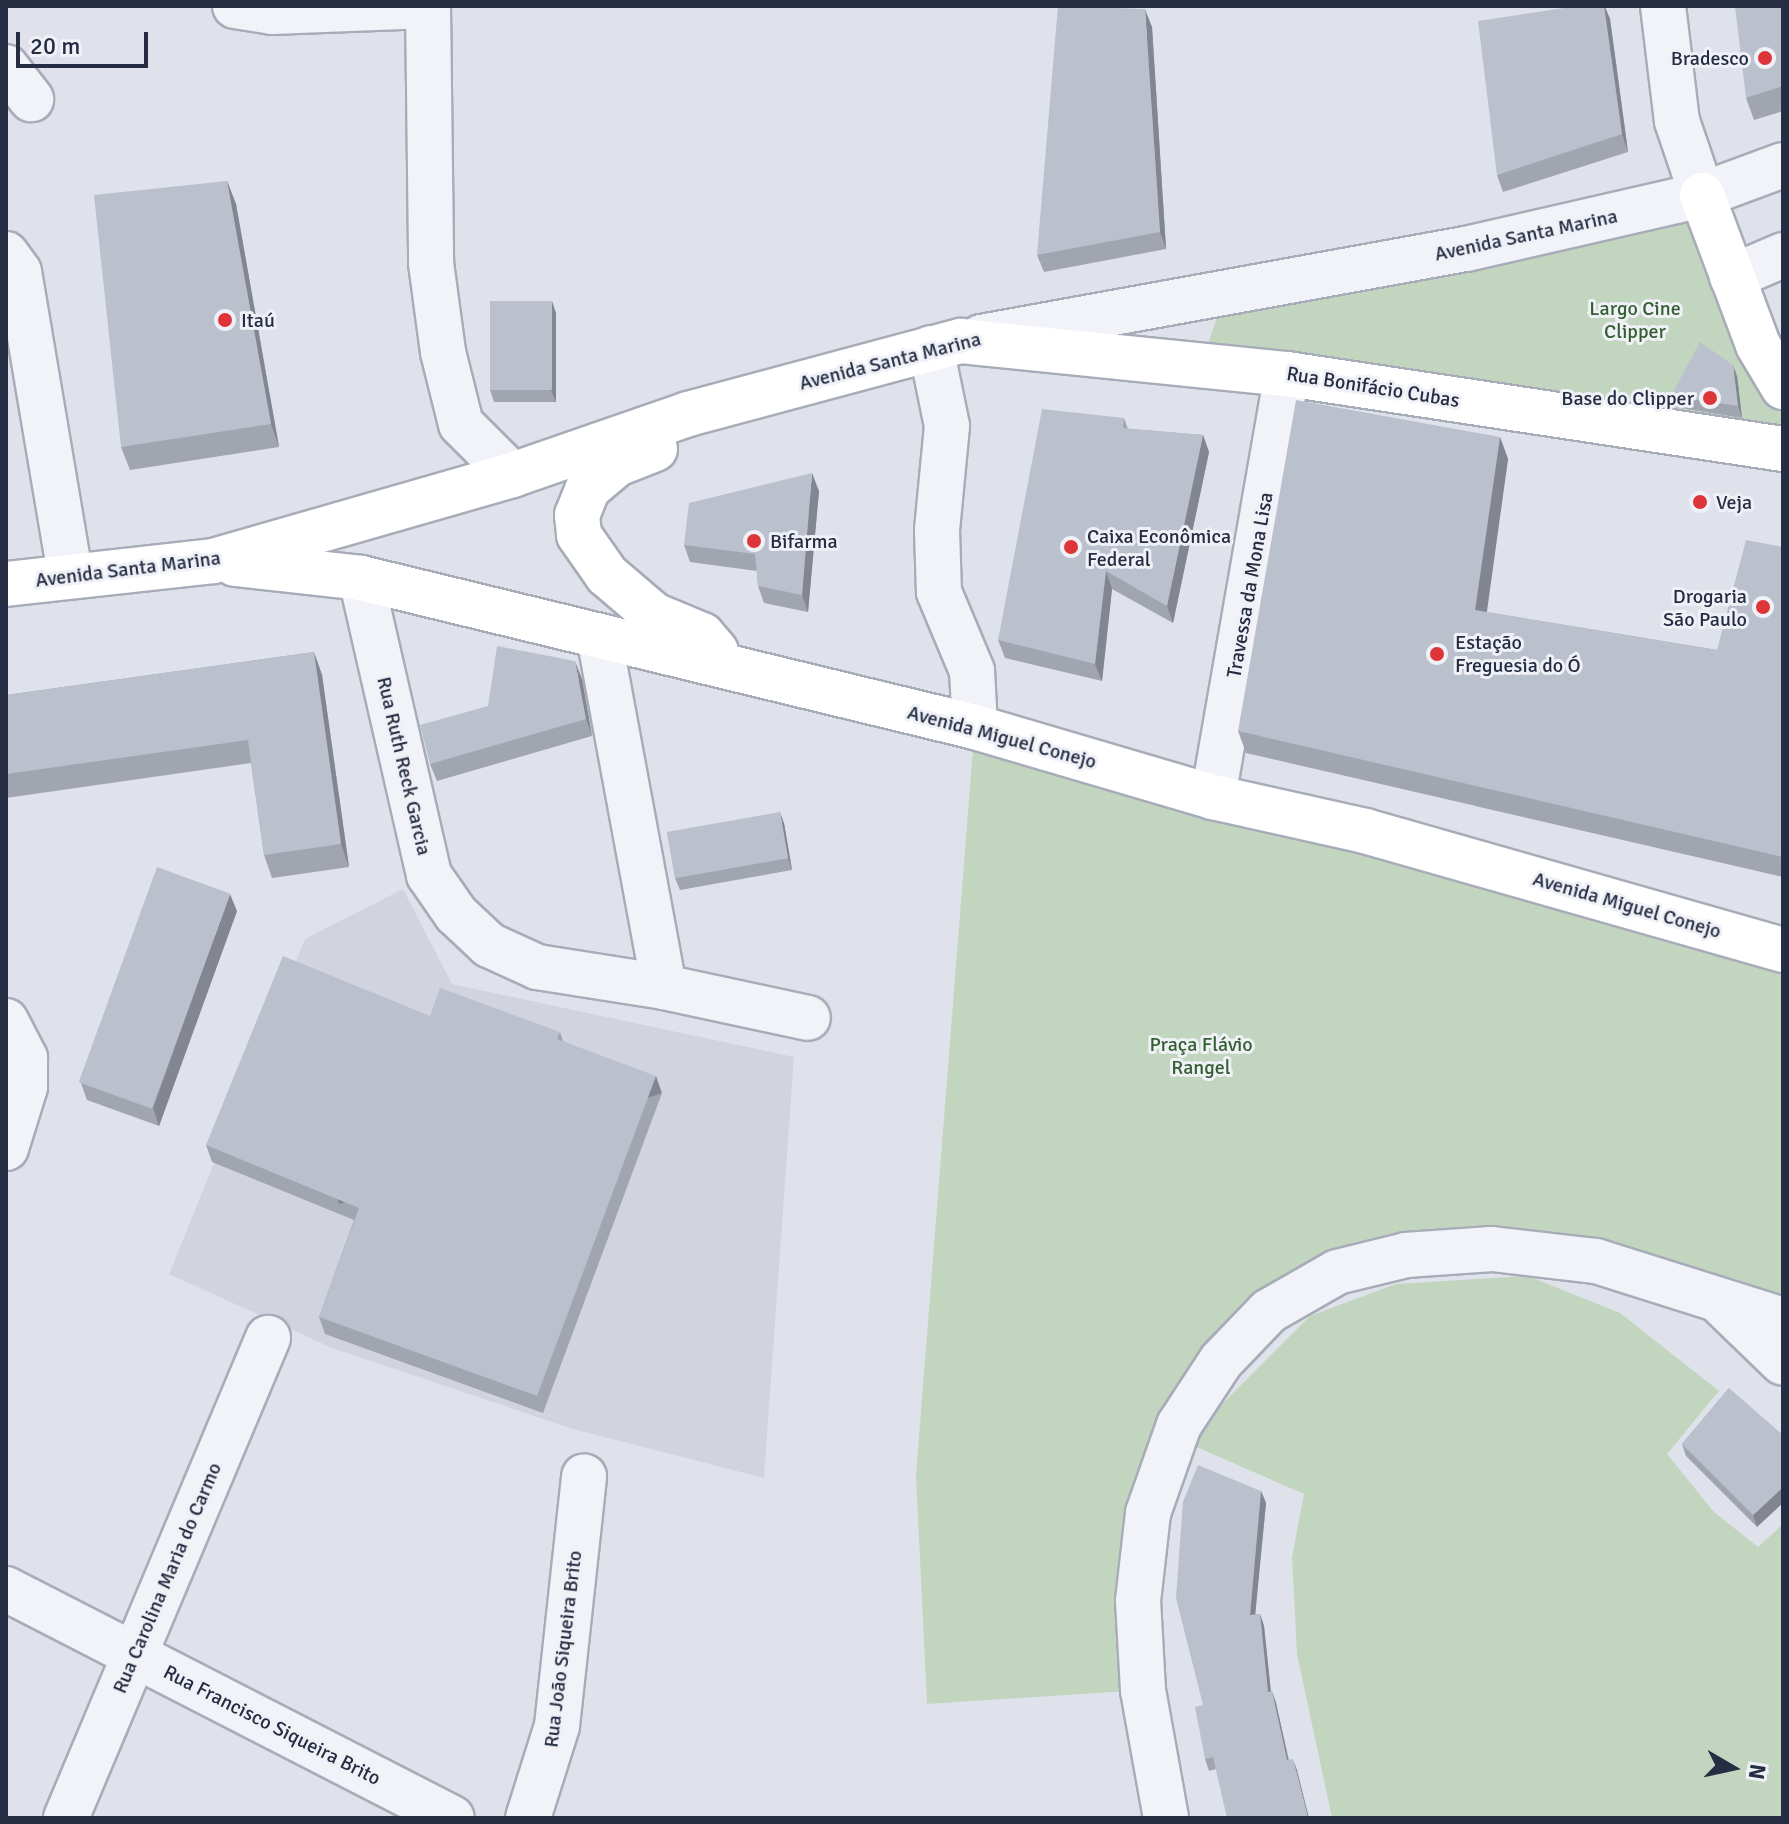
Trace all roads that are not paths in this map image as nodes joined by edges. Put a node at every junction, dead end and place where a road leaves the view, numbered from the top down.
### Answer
1 (235, 6) edge
2 (428, 6) edge
3 (1663, 6) edge
4 (1783, 165) edge
5 (1702, 195) junction
6 (6, 254) edge
7 (1783, 255) edge
8 (1732, 277) junction
9 (946, 344) junction
10 (1287, 374) junction
11 (1783, 387) edge
12 (688, 414) junction
13 (1783, 449) edge
14 (512, 475) junction
15 (213, 561) junction
16 (70, 575) junction
17 (361, 578) junction
18 (6, 584) edge
19 (599, 636) junction
20 (729, 667) junction
21 (975, 727) junction
22 (1213, 797) junction
23 (1783, 950) edge
24 (664, 987) junction
25 (808, 1018) dead end
26 (6, 1021) edge
27 (6, 1148) edge
28 (1719, 1300) junction
29 (1783, 1320) edge
30 (268, 1338) dead end
31 (1783, 1363) edge
32 (584, 1476) dead end
33 (6, 1589) edge
34 (135, 1654) junction
35 (66, 1818) edge
36 (452, 1818) edge
37 (528, 1818) edge
38 (1166, 1818) edge

1 - 2 street
2 - 14 street
3 - 5 street
4 - 5 street, Avenida Santa Marina
5 - 8 main road
5 - 9 street, Avenida Santa Marina
6 - 16 street
7 - 8 street
8 - 11 main road
9 - 10 main road, Rua Bonifácio Cubas
9 - 12 main road, Avenida Santa Marina
9 - 21 street
10 - 13 main road, Rua Bonifácio Cubas
10 - 22 street, Travessa da Mona Lisa
12 - 14 main road, Avenida Santa Marina
12 - 20 main road
14 - 15 main road, Avenida Santa Marina
15 - 16 main road, Avenida Santa Marina
15 - 17 main road, Avenida Miguel Conejo
16 - 18 main road, Avenida Santa Marina
17 - 19 main road, Avenida Miguel Conejo
17 - 24 street, Rua Ruth Reck Garcia
19 - 20 main road, Avenida Miguel Conejo
19 - 24 street
20 - 21 main road, Avenida Miguel Conejo
21 - 22 main road, Avenida Miguel Conejo
22 - 23 main road, Avenida Miguel Conejo
24 - 25 street, Rua Ruth Reck Garcia
26 - 27 street
28 - 29 street
28 - 31 street
28 - 38 street
30 - 34 street, Rua Carolina Maria do Carmo
32 - 37 street, Rua João Siqueira Brito
33 - 34 street, Rua Francisco Siqueira Brito
34 - 35 street, Rua Carolina Maria do Carmo
34 - 36 street, Rua Francisco Siqueira Brito

